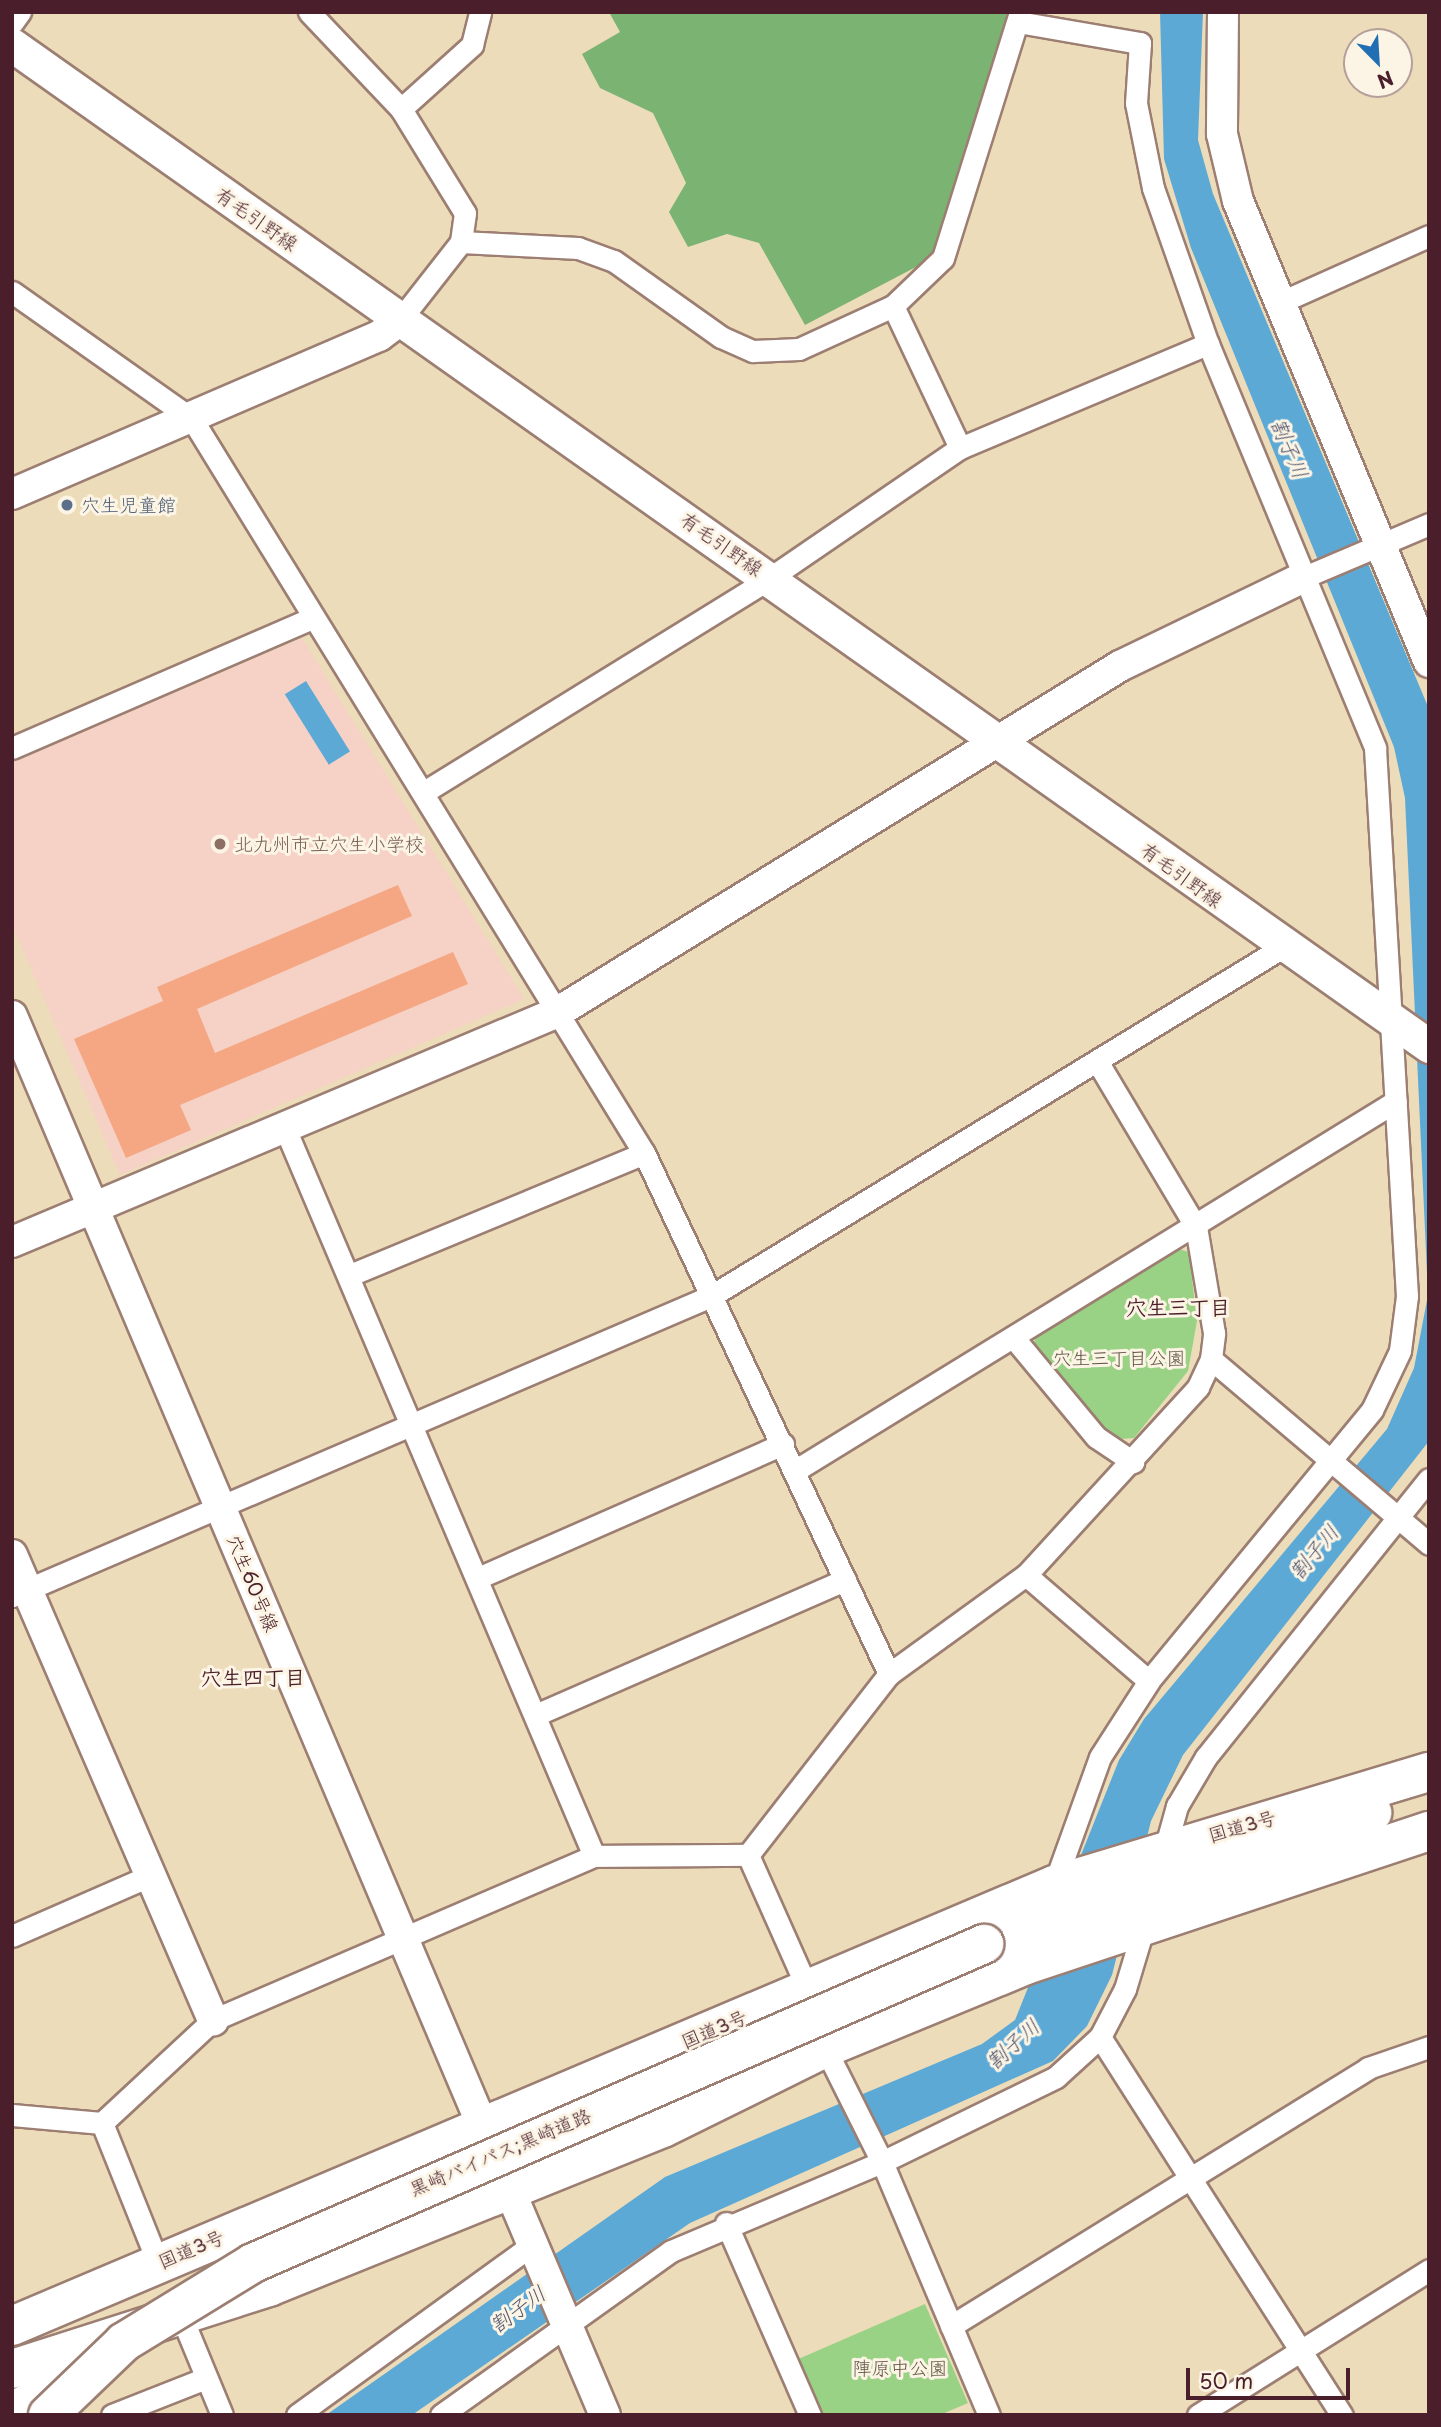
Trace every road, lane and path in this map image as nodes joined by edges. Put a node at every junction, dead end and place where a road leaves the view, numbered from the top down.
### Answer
1 (20, 12) edge
2 (309, 12) edge
3 (480, 12) edge
4 (1223, 12) edge
5 (1019, 17) edge
6 (12, 23) edge
7 (12, 45) edge
8 (401, 109) junction
9 (1429, 236) edge
10 (461, 242) junction
11 (12, 292) edge
12 (1279, 303) junction
13 (893, 306) junction
14 (399, 321) junction
15 (1208, 344) junction
16 (192, 419) junction
17 (960, 448) junction
18 (12, 494) edge
19 (1429, 524) edge
20 (1373, 548) junction
21 (1306, 577) junction
22 (770, 578) junction
23 (312, 618) junction
24 (1429, 662) edge
25 (997, 741) junction
26 (12, 748) edge
27 (424, 792) junction
28 (1283, 947) junction
29 (558, 1012) junction
30 (12, 1016) edge
31 (1409, 1033) edge
32 (1100, 1063) junction
33 (1396, 1101) junction
34 (284, 1126) junction
35 (645, 1153) junction
36 (95, 1207) junction
37 (1196, 1227) junction
38 (12, 1242) edge
39 (350, 1275) junction
40 (711, 1296) junction
41 (1013, 1338) junction
42 (1211, 1359) junction
43 (414, 1423) junction
44 (783, 1444) junction
45 (1133, 1462) junction
46 (1333, 1466) junction
47 (796, 1471) junction
48 (1429, 1479) edge
49 (220, 1504) junction
50 (1393, 1513) junction
51 (1429, 1544) edge
52 (12, 1555) edge
53 (1026, 1575) junction
54 (480, 1577) junction
55 (845, 1580) junction
56 (20, 1593) edge
57 (890, 1674) junction
58 (1149, 1681) junction
59 (538, 1714) junction
60 (1429, 1772) edge
61 (1429, 1789) edge
62 (1429, 1831) edge
63 (748, 1855) junction
64 (594, 1856) junction
65 (1155, 1863) junction
66 (147, 1877) junction
67 (1060, 1884) junction
68 (1135, 1930) junction
69 (12, 1936) edge
70 (403, 1939) junction
71 (1006, 1948) junction
72 (808, 1990) junction
73 (213, 2020) junction
74 (1100, 2037) junction
75 (1429, 2047) edge
76 (825, 2048) junction
77 (12, 2115) edge
78 (102, 2123) junction
79 (484, 2126) junction
80 (879, 2158) junction
81 (1188, 2177) junction
82 (510, 2188) junction
83 (726, 2222) junction
84 (534, 2250) junction
85 (158, 2263) junction
86 (1429, 2270) edge
87 (183, 2318) junction
88 (565, 2321) junction
89 (12, 2326) edge
90 (951, 2326) junction
91 (1300, 2351) junction
92 (12, 2369) edge
93 (206, 2378) junction
94 (12, 2412) edge
95 (48, 2415) edge
96 (112, 2415) edge
97 (222, 2415) edge
98 (297, 2415) edge
99 (441, 2415) edge
100 (605, 2415) edge
101 (810, 2415) edge
102 (989, 2415) edge
103 (1198, 2415) edge
104 (1342, 2415) edge

1 - 6 street
2 - 8 street
3 - 8 street
4 - 12 street
5 - 13 street
5 - 15 street
7 - 14 main road, 有毛引野線
8 - 10 street
9 - 12 street
10 - 13 street
10 - 14 street
11 - 16 street
12 - 20 street
13 - 17 street
14 - 16 street
14 - 22 main road, 有毛引野線
15 - 17 street
15 - 21 street
16 - 18 street
16 - 23 street
17 - 22 street
19 - 20 street
20 - 21 street
20 - 24 street
21 - 25 street
21 - 31 street
22 - 25 main road, 有毛引野線
22 - 27 street
23 - 26 street
23 - 27 street
25 - 28 main road, 有毛引野線
25 - 29 street
27 - 29 street
28 - 31 main road, 有毛引野線
28 - 32 street
29 - 34 street
29 - 35 street
30 - 36 street, 穴生60号線
31 - 33 street
32 - 37 street
32 - 40 street
33 - 37 street
33 - 46 street
34 - 36 street
34 - 39 street
35 - 39 street
35 - 40 street
36 - 38 street
36 - 49 street, 穴生60号線
37 - 41 street
37 - 42 street
39 - 43 street
40 - 43 street
40 - 44 street
41 - 45 street
41 - 47 street
42 - 45 street
42 - 46 street
43 - 49 street
43 - 54 street
44 - 47 street
44 - 54 street
45 - 53 street
46 - 50 street
46 - 58 street
47 - 55 street
48 - 50 street
49 - 56 street
49 - 70 street, 穴生60号線
50 - 51 street
50 - 65 street
52 - 56 street
53 - 57 street
53 - 58 street
54 - 59 street
55 - 57 street
55 - 59 street
56 - 66 street
57 - 63 street
58 - 67 street
59 - 64 street
60 - 65 highway, 国道3号
61 - 65 highway
62 - 68 highway
63 - 64 street
63 - 72 street
64 - 70 street
65 - 67 highway, 国道3号
65 - 71 highway
66 - 69 street
66 - 73 street
67 - 72 highway, 国道3号
68 - 71 highway
68 - 74 street
70 - 73 street
70 - 79 street, 穴生60号線
71 - 76 highway
71 - 95 highway, 黒崎バイパス;黒崎道路, bridge
72 - 79 highway, 国道3号
73 - 78 street
74 - 80 street
74 - 81 street
75 - 81 street
76 - 80 street
76 - 82 highway
77 - 78 street
78 - 85 street
79 - 82 street, 穴生60号線
79 - 85 highway, 国道3号
80 - 83 street
80 - 90 street
81 - 90 street
81 - 91 street
82 - 84 street, 穴生60号線
82 - 87 highway
83 - 88 street
83 - 101 street
84 - 88 street, 穴生60号線
84 - 98 street
85 - 89 highway, 国道3号
86 - 91 street
87 - 92 highway
87 - 93 street
87 - 94 highway
88 - 99 street
88 - 100 street, 穴生60号線
90 - 102 street
91 - 103 street
91 - 104 street
93 - 96 street
93 - 97 street

